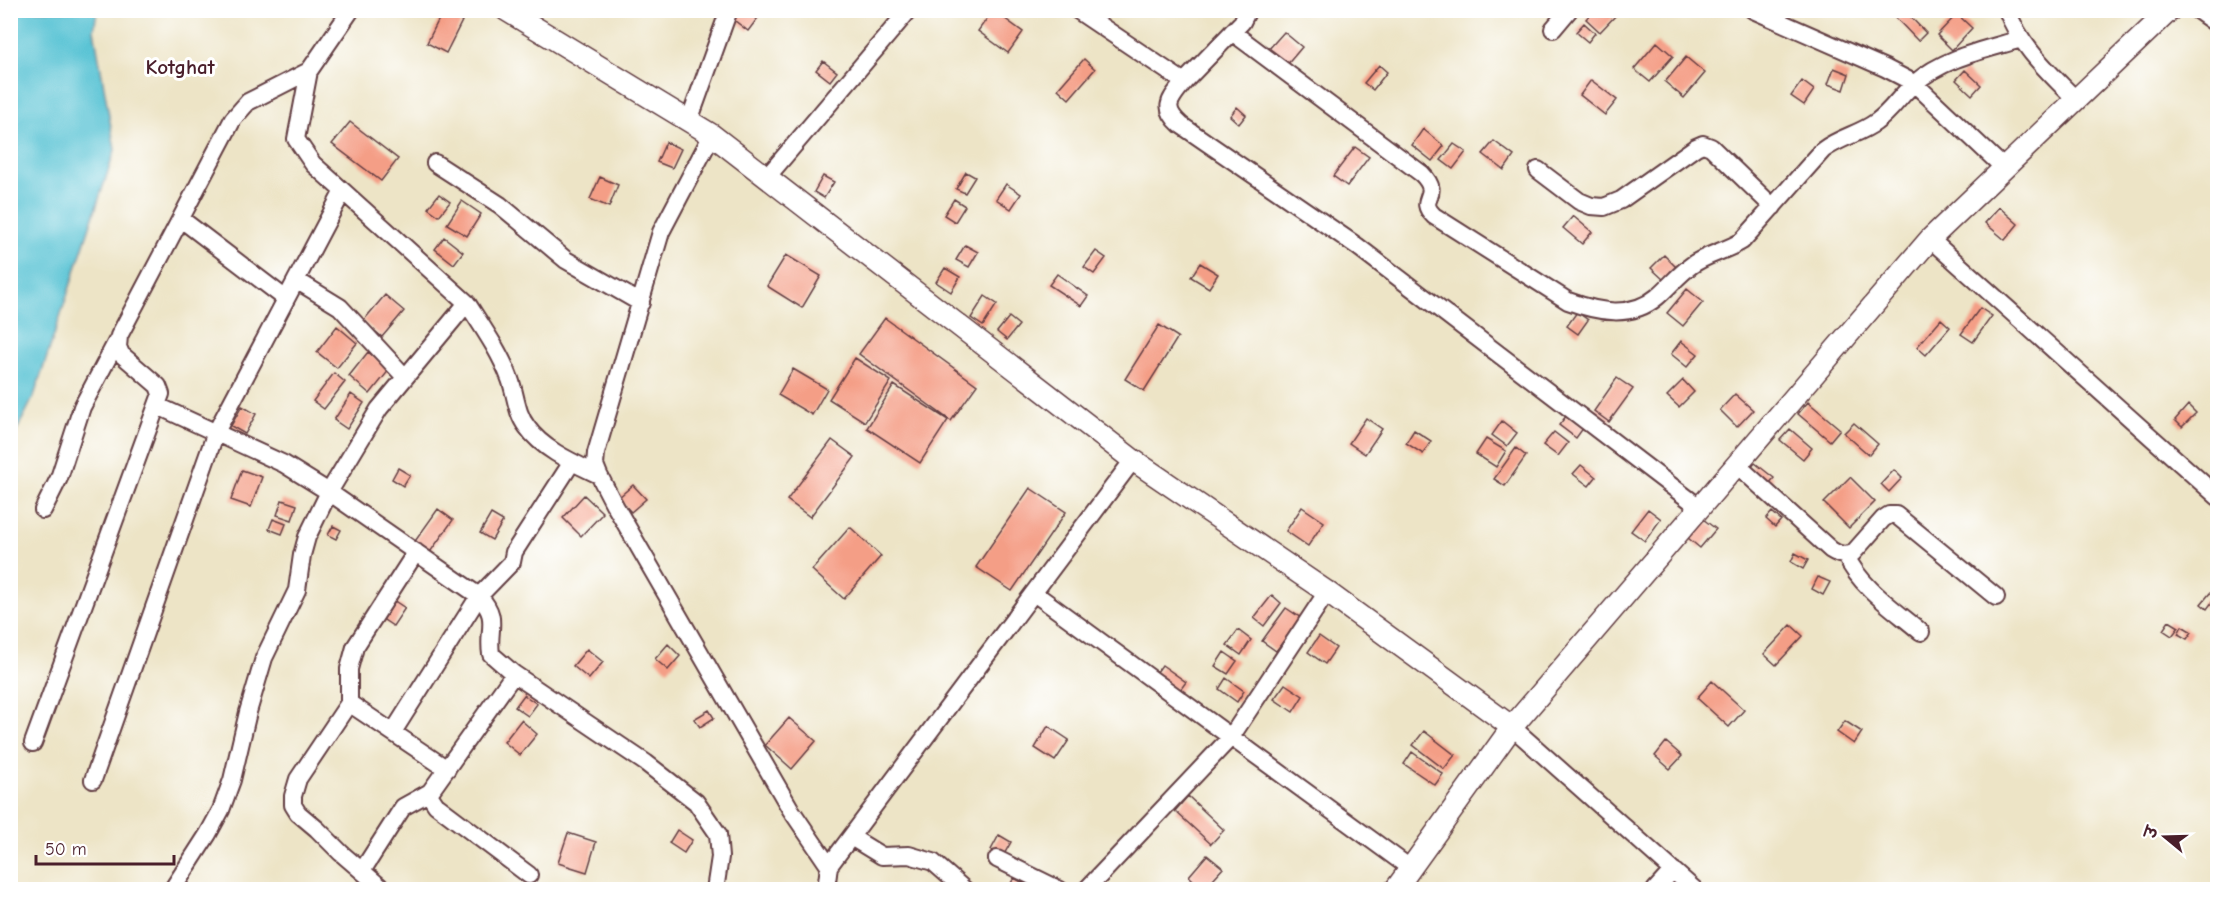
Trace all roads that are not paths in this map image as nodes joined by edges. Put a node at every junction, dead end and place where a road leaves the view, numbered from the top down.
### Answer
1 (351, 10) edge
2 (506, 10) edge
3 (729, 10) edge
4 (909, 10) edge
5 (1077, 10) edge
6 (1248, 10) edge
7 (1569, 10) edge
8 (1753, 10) edge
9 (2007, 10) edge
10 (2170, 10) edge
11 (2197, 10) edge
12 (2217, 24) edge
13 (1552, 29) dead end
14 (1232, 32) junction
15 (2021, 39) junction
16 (309, 71) junction
17 (1184, 82) junction
18 (1914, 83) junction
19 (2076, 100) junction
20 (689, 121) junction
21 (712, 135) junction
22 (435, 163) dead end
23 (2004, 168) junction
24 (1538, 170) dead end
25 (767, 177) junction
26 (343, 191) junction
27 (1773, 207) junction
28 (181, 219) junction
29 (1930, 239) junction
30 (296, 280) junction
31 (286, 299) junction
32 (468, 303) junction
33 (641, 303) junction
34 (119, 336) junction
35 (405, 377) junction
36 (158, 406) junction
37 (216, 432) junction
38 (1133, 460) junction
39 (572, 462) junction
40 (1736, 464) junction
41 (599, 475) junction
42 (329, 492) junction
43 (2217, 497) edge
44 (1699, 507) junction
45 (43, 510) dead end
46 (416, 552) junction
47 (1846, 556) junction
48 (1327, 592) junction
49 (1034, 593) junction
50 (479, 596) junction
51 (1996, 597) dead end
52 (1920, 632) dead end
53 (514, 674) junction
54 (350, 703) junction
55 (1512, 727) junction
56 (393, 732) junction
57 (1231, 737) junction
58 (33, 743) dead end
59 (447, 769) junction
60 (93, 780) dead end
61 (430, 792) junction
62 (851, 837) junction
63 (997, 859) dead end
64 (829, 866) junction
65 (1410, 868) junction
66 (1673, 870) junction
67 (362, 872) junction
68 (529, 875) dead end
69 (172, 890) edge
70 (384, 890) edge
71 (715, 890) edge
72 (826, 890) edge
73 (965, 890) edge
74 (1060, 890) edge
75 (1086, 890) edge
76 (1395, 890) edge
77 (1655, 890) edge
78 (1695, 890) edge

1 - 16 street
2 - 20 street
3 - 20 street
4 - 25 street
5 - 17 street
6 - 14 street
7 - 13 street
8 - 18 street
9 - 15 street
10 - 19 street
11 - 12 street
14 - 17 street
14 - 27 street
15 - 18 street
15 - 19 street
16 - 26 street
16 - 28 street
17 - 44 street
18 - 23 street
18 - 27 street
19 - 23 street
20 - 21 street
21 - 25 street
21 - 33 street
22 - 33 street
23 - 29 street
24 - 27 street
25 - 38 street
26 - 30 street
26 - 32 street
28 - 31 street
28 - 34 street
29 - 40 street
29 - 43 street
30 - 31 street
30 - 35 street
31 - 37 street
32 - 35 street
32 - 39 street
33 - 41 street
34 - 36 street
34 - 45 street
35 - 42 street
36 - 37 street
36 - 58 street
37 - 42 street
37 - 60 street
38 - 48 street
38 - 49 street
39 - 41 street
39 - 50 street
40 - 44 street
40 - 47 street
41 - 64 street
42 - 46 street
42 - 69 street
44 - 55 street
46 - 50 street
46 - 54 street
47 - 51 street
47 - 52 street
48 - 55 street
48 - 57 street
49 - 57 street
49 - 62 street
50 - 53 street
50 - 56 street
53 - 59 street
53 - 71 street
54 - 56 street
54 - 67 street
55 - 65 street
55 - 66 street
56 - 59 street
57 - 65 street
57 - 75 street
59 - 61 street
61 - 67 street
61 - 68 street
62 - 64 street
62 - 73 street
63 - 74 street
64 - 72 street
65 - 76 street
66 - 77 street
66 - 78 street
67 - 70 street

